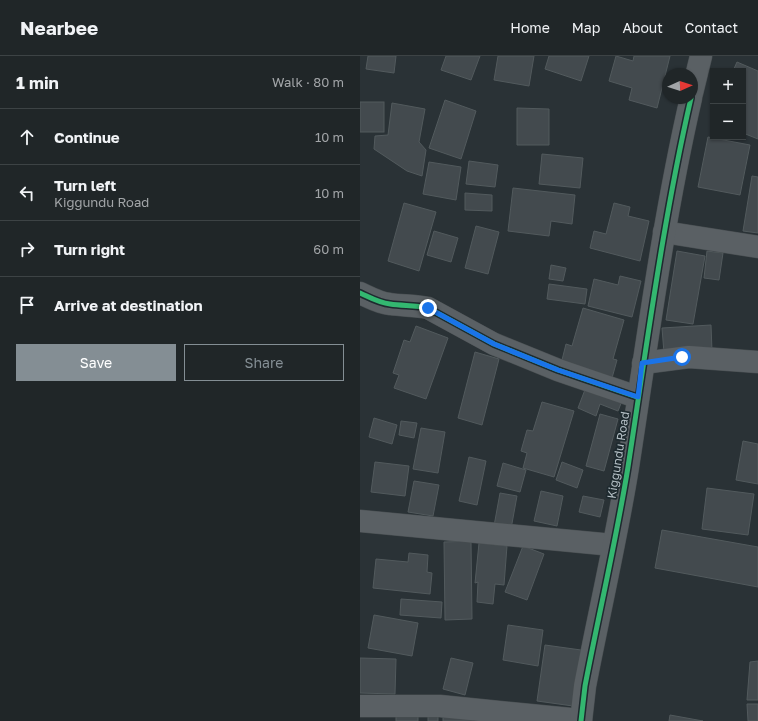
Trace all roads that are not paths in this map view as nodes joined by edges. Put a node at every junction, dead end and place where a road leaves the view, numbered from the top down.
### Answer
1 (701, 56) edge
2 (698, 68) edge
3 (690, 104) edge
4 (664, 232) junction
5 (758, 247) edge
6 (360, 293) edge
7 (758, 362) edge
8 (642, 363) junction
9 (638, 397) junction
10 (360, 521) edge
11 (613, 545) junction
12 (360, 706) edge
13 (581, 721) edge

1 - 2 street
3 - 4 street, Kiggundu Road
4 - 5 street
4 - 8 street, Kiggundu Road
6 - 9 street
7 - 8 street
8 - 9 street, Kiggundu Road
9 - 11 street, Kiggundu Road
10 - 11 street
11 - 13 street, Kiggundu Road
12 - 13 street

